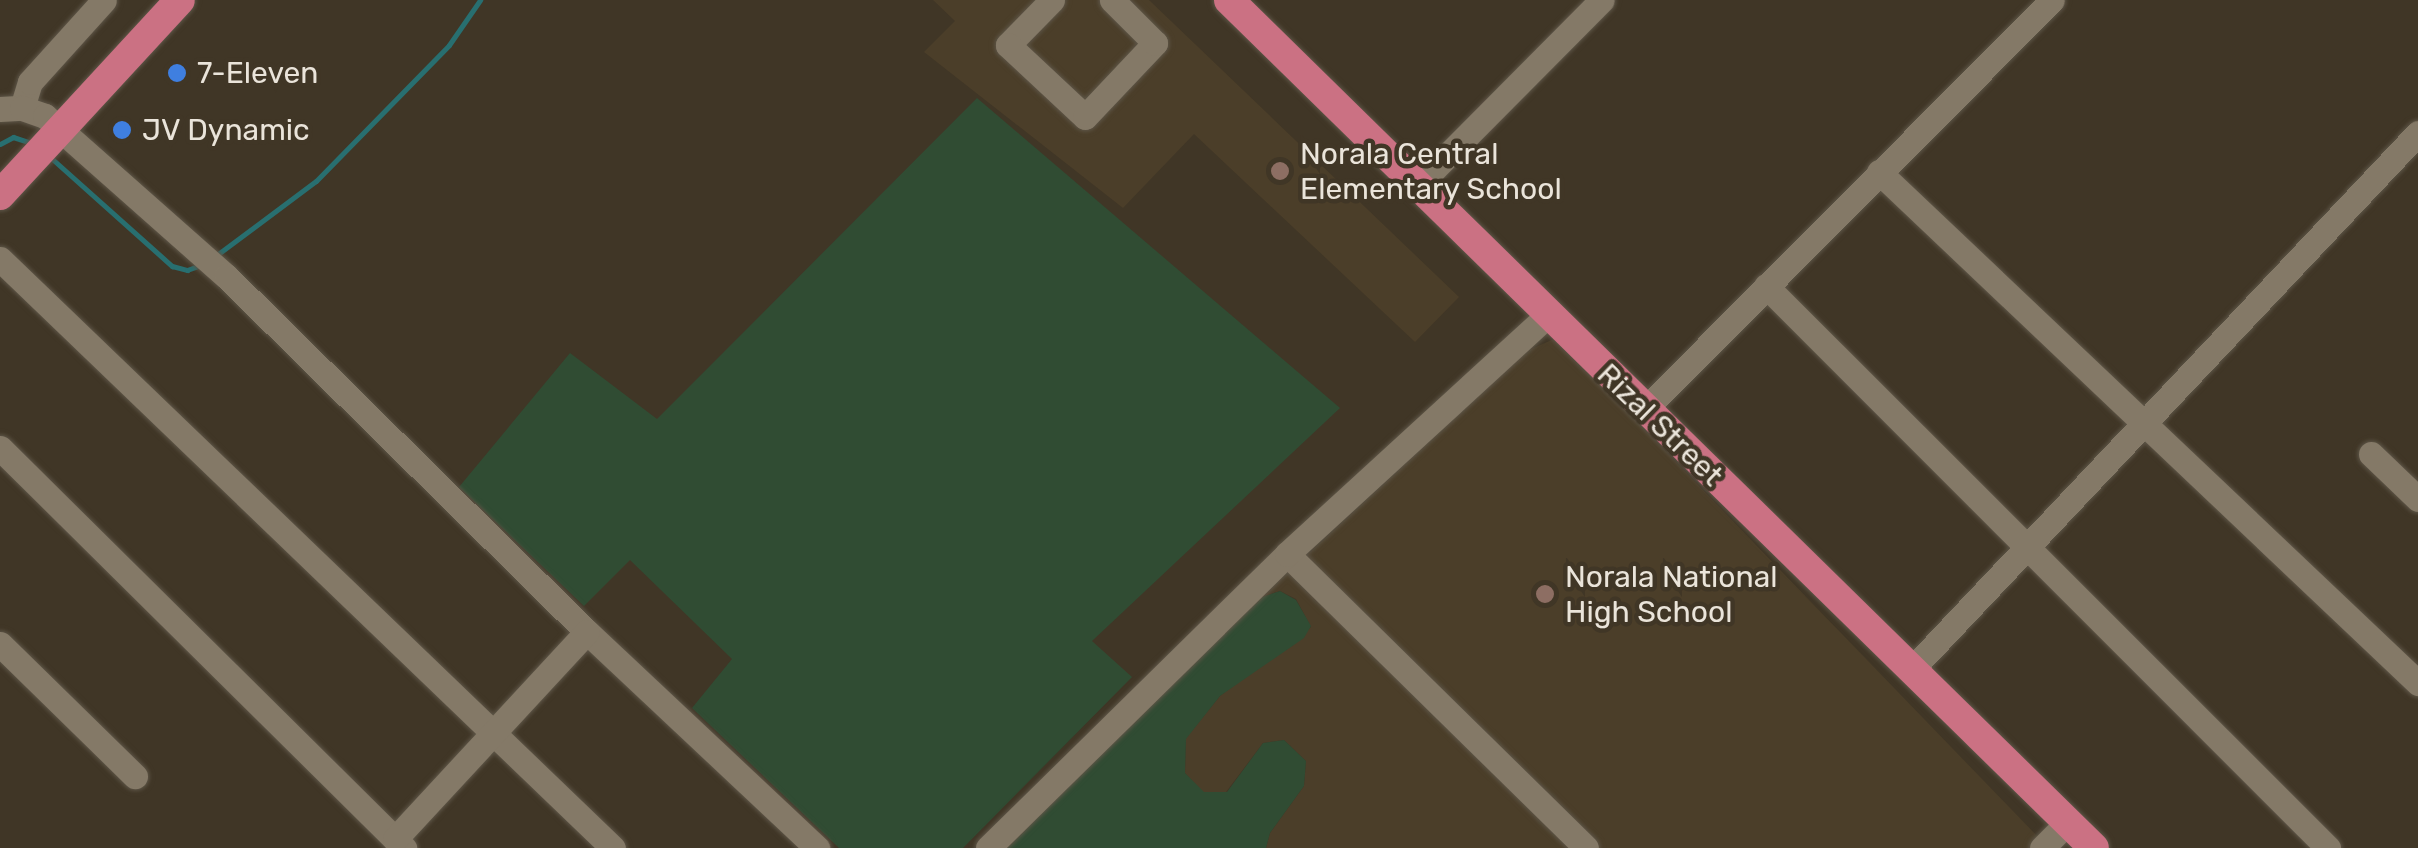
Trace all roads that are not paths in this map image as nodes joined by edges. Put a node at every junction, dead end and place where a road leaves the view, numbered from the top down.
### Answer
1 (104, 0) edge
2 (180, 0) edge
3 (1052, 0) edge
4 (1112, 0) edge
5 (1229, 0) edge
6 (1602, 0) edge
7 (2052, 0) edge
8 (11, 109) edge
9 (2418, 133) edge
10 (57, 134) junction
11 (1879, 172) junction
12 (1417, 186) junction
13 (0, 195) edge
14 (0, 259) edge
15 (1766, 286) junction
16 (1548, 315) junction
17 (1644, 410) junction
18 (2147, 424) junction
19 (0, 448) edge
20 (2370, 454) dead end
21 (2418, 500) edge
22 (2028, 550) junction
23 (1287, 554) junction
24 (586, 632) junction
25 (0, 644) edge
26 (1912, 670) junction
27 (2418, 682) edge
28 (494, 730) junction
29 (136, 776) dead end
30 (2068, 822) junction
31 (399, 844) edge
32 (613, 848) edge
33 (816, 848) edge
34 (988, 848) edge
35 (1586, 848) edge
36 (2042, 848) edge
37 (2094, 848) edge
38 (2328, 848) edge

1 - 8 street
2 - 10 main road
3 - 4 street
5 - 12 main road, Rizal Street
6 - 12 street
7 - 11 street
8 - 10 street
9 - 18 street
10 - 13 main road
10 - 24 street
11 - 15 street
11 - 18 street
12 - 16 main road, Rizal Street
14 - 28 street
15 - 17 street
15 - 22 street
16 - 17 main road, Rizal Street
16 - 23 street
17 - 26 main road, Rizal Street
18 - 22 street
18 - 27 street
19 - 31 street
20 - 21 street
22 - 26 street
22 - 38 street
23 - 34 street
23 - 35 street
24 - 28 street
24 - 33 street
25 - 29 street
26 - 30 main road, Rizal Street
28 - 31 street
28 - 32 street
30 - 36 street
30 - 37 main road, Rizal Street

